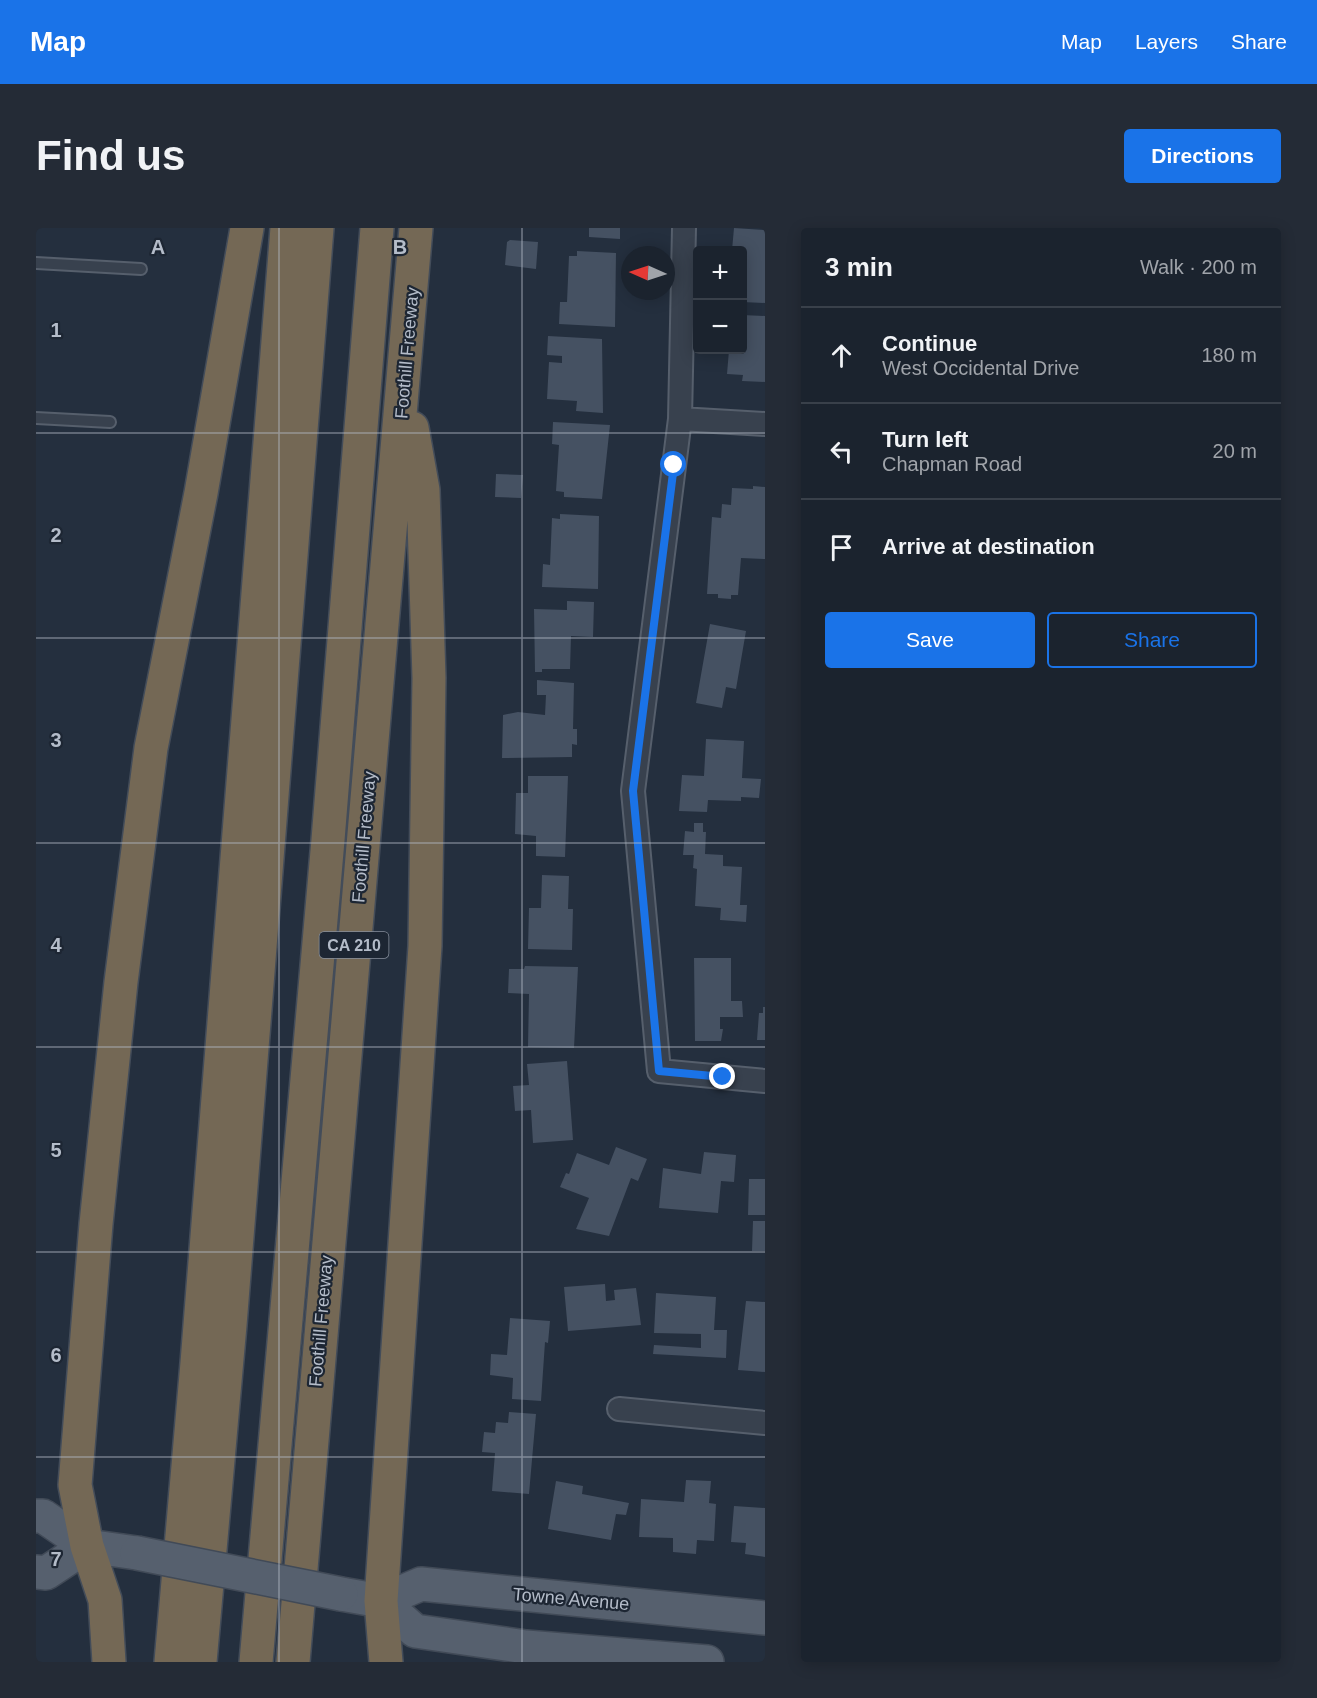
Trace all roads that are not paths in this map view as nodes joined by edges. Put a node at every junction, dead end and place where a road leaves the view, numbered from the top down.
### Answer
1 (247, 228) edge
2 (287, 228) edge
3 (316, 228) edge
4 (377, 228) edge
5 (416, 228) edge
6 (684, 228) edge
7 (36, 263) edge
8 (141, 269) dead end
9 (404, 385) junction
10 (36, 418) edge
11 (680, 419) junction
12 (110, 422) dead end
13 (765, 424) edge
14 (765, 1081) edge
15 (619, 1409) dead end
16 (765, 1423) edge
17 (36, 1516) edge
18 (87, 1546) junction
19 (36, 1572) edge
20 (381, 1600) junction
21 (765, 1618) edge
22 (109, 1662) edge
23 (171, 1662) edge
24 (200, 1662) edge
25 (256, 1662) edge
26 (293, 1662) edge
27 (386, 1662) edge
28 (707, 1662) edge

1 - 18 highway
2 - 23 highway
3 - 24 highway
4 - 25 highway
5 - 9 highway, Foothill Freeway / CA 210
6 - 11 street
7 - 8 lane
9 - 20 highway
9 - 26 highway, Foothill Freeway / CA 210
10 - 12 lane
11 - 13 street
11 - 14 street
15 - 16 street
17 - 18 main road
18 - 19 main road
18 - 20 main road, bridge
18 - 22 highway
20 - 21 main road, Towne Avenue
20 - 27 highway
20 - 28 main road

